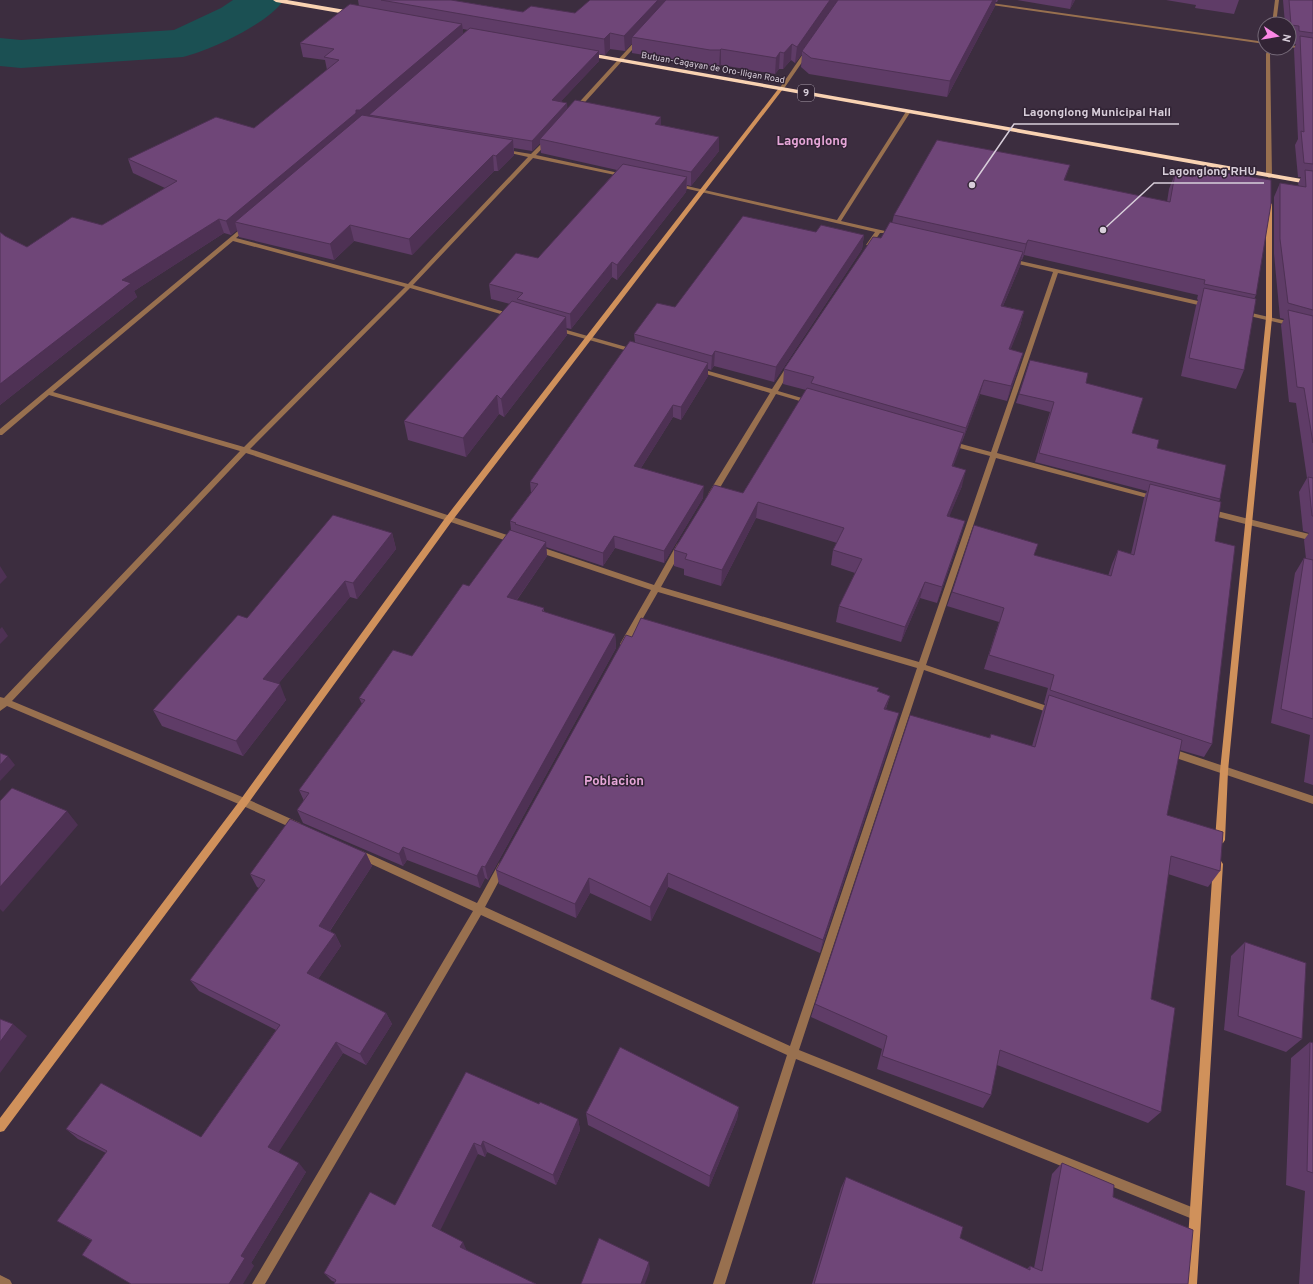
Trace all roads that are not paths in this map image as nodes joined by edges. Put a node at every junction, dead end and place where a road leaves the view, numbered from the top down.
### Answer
1 (276, 0) edge
2 (1277, 0) edge
3 (977, 2) edge
4 (366, 16) edge
5 (1275, 16) edge
6 (646, 33) edge
7 (1257, 42) edge
8 (812, 45) edge
9 (1297, 47) edge
10 (1313, 49) edge
11 (573, 52) edge
12 (1268, 56) edge
13 (620, 60) junction
14 (781, 89) junction
15 (909, 111) junction
16 (569, 116) edge
17 (554, 133) edge
18 (495, 148) edge
19 (534, 155) junction
20 (633, 176) edge
21 (1313, 183) edge
22 (671, 184) edge
23 (1269, 184) junction
24 (702, 191) junction
25 (838, 222) junction
26 (250, 224) edge
27 (878, 231) junction
28 (886, 233) edge
29 (232, 239) junction
30 (865, 251) edge
31 (1002, 259) edge
32 (1056, 271) junction
33 (409, 286) junction
34 (1216, 307) edge
35 (1239, 312) edge
36 (521, 318) edge
37 (1269, 318) junction
38 (551, 327) edge
39 (1313, 329) edge
40 (588, 338) junction
41 (640, 353) edge
42 (795, 358) edge
43 (692, 368) edge
44 (773, 391) junction
45 (49, 393) junction
46 (819, 404) edge
47 (0, 433) edge
48 (940, 440) edge
49 (245, 450) junction
50 (994, 455) junction
51 (1159, 499) edge
52 (708, 500) edge
53 (1204, 511) edge
54 (449, 519) junction
55 (1249, 522) junction
56 (1313, 538) edge
57 (684, 540) edge
58 (655, 588) junction
59 (621, 651) edge
60 (921, 666) junction
61 (2, 703) edge
62 (1062, 714) edge
63 (1165, 750) edge
64 (1224, 771) junction
65 (1313, 800) edge
66 (244, 802) junction
67 (308, 831) edge
68 (351, 850) edge
69 (506, 860) edge
70 (479, 909) junction
71 (792, 1052) junction
72 (0, 1127) edge
73 (1195, 1214) junction
74 (0, 1281) edge
75 (6, 1284) edge
76 (258, 1284) edge
77 (719, 1284) edge
78 (1191, 1284) edge

1 - 4 highway
2 - 5 street
3 - 7 street
6 - 13 street
8 - 14 street
9 - 10 street
11 - 13 highway, Butuan-Cagayan de Oro-Iligan Road / 9
12 - 23 street
13 - 14 highway, Butuan-Cagayan de Oro-Iligan Road / 9
13 - 16 street
14 - 15 highway, Butuan-Cagayan de Oro-Iligan Road / 9
14 - 24 street
15 - 23 highway, Butuan-Cagayan de Oro-Iligan Road / 9
15 - 25 street
17 - 19 street
18 - 19 street
19 - 20 street
19 - 33 street
21 - 23 highway, Butuan-Cagayan de Oro-Iligan Road / 9
22 - 24 street
23 - 37 street
24 - 25 street
24 - 40 street
25 - 27 street
26 - 29 street
27 - 28 street
27 - 30 street
29 - 33 street
29 - 45 street
31 - 32 street
32 - 34 street
32 - 50 street
33 - 36 street
33 - 49 street
35 - 37 street
37 - 39 street
37 - 55 street
38 - 40 street
40 - 41 street
40 - 54 street
42 - 44 street
43 - 44 street
44 - 46 street
44 - 52 street
45 - 47 street
45 - 49 street
48 - 50 street
49 - 54 street
49 - 61 street
50 - 51 street
50 - 60 street
53 - 55 street
54 - 58 street
54 - 66 street
55 - 56 street
55 - 64 street
57 - 58 street
58 - 59 street
58 - 60 street
60 - 62 street
60 - 71 street
61 - 66 street
63 - 64 street
64 - 65 street
64 - 73 street
66 - 67 street
66 - 72 street
68 - 70 street
69 - 70 street
70 - 71 street
70 - 76 street
71 - 73 street
71 - 77 street
73 - 78 street
74 - 75 street

